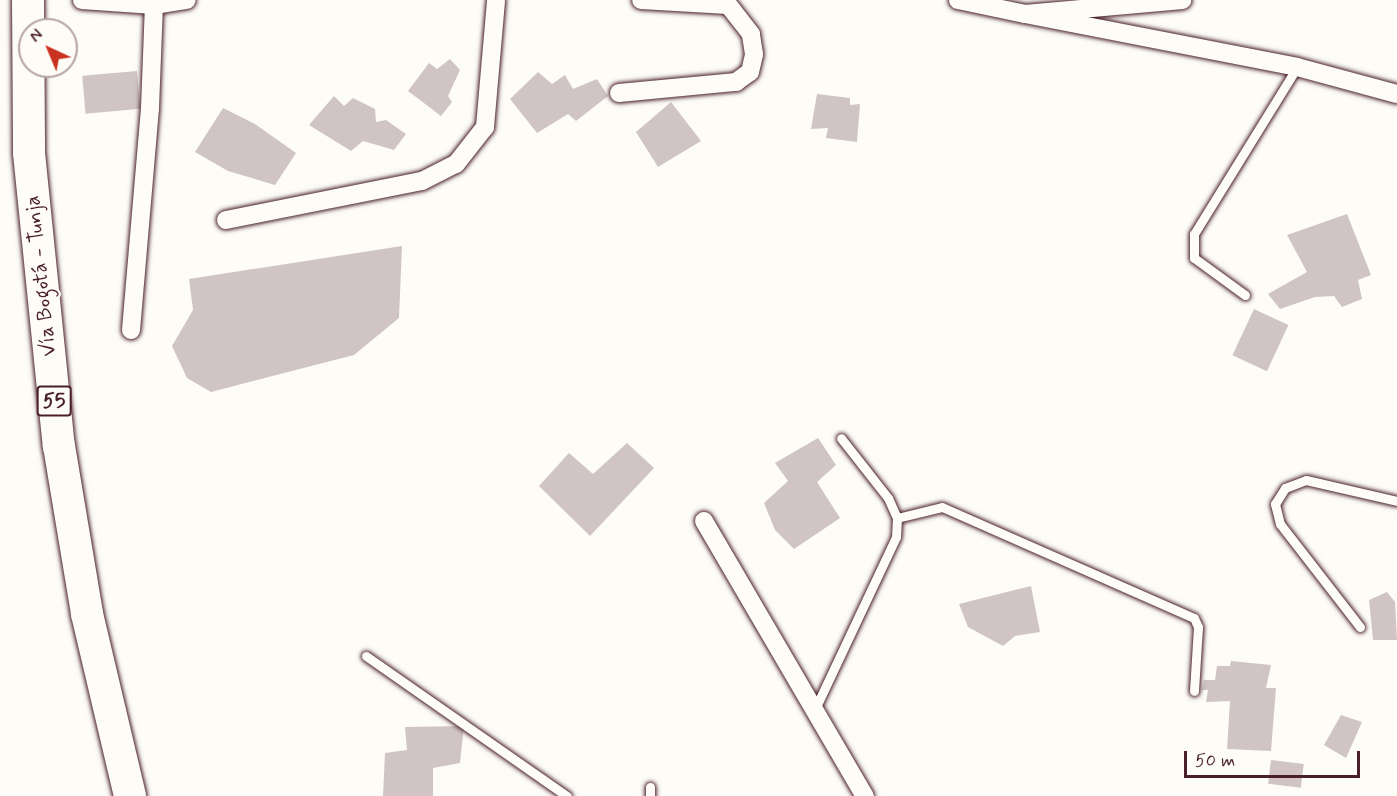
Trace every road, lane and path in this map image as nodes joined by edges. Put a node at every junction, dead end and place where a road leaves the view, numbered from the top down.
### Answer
1 (28, 0) edge
2 (82, 0) edge
3 (187, 0) edge
4 (496, 0) edge
5 (641, 0) edge
6 (958, 0) edge
7 (1182, 0) edge
8 (154, 5) junction
9 (1025, 14) junction
10 (1297, 68) junction
11 (619, 93) dead end
12 (1397, 94) edge
13 (226, 220) dead end
14 (1245, 295) dead end
15 (131, 330) dead end
16 (841, 438) dead end
17 (1397, 501) edge
18 (897, 518) junction
19 (704, 521) dead end
20 (1360, 627) dead end
21 (366, 656) dead end
22 (1194, 691) dead end
23 (815, 709) junction
24 (130, 796) edge
25 (567, 796) edge
26 (865, 796) edge

1 - 24 highway, Vía Bogotá - Tunja / 55
2 - 8 street
3 - 8 street
4 - 13 street
5 - 11 street
6 - 9 street
7 - 9 street
8 - 15 street
9 - 10 street
10 - 12 street
10 - 14 lane
16 - 18 lane
17 - 20 lane
18 - 22 lane
18 - 23 lane
19 - 23 street
21 - 25 lane
23 - 26 street

